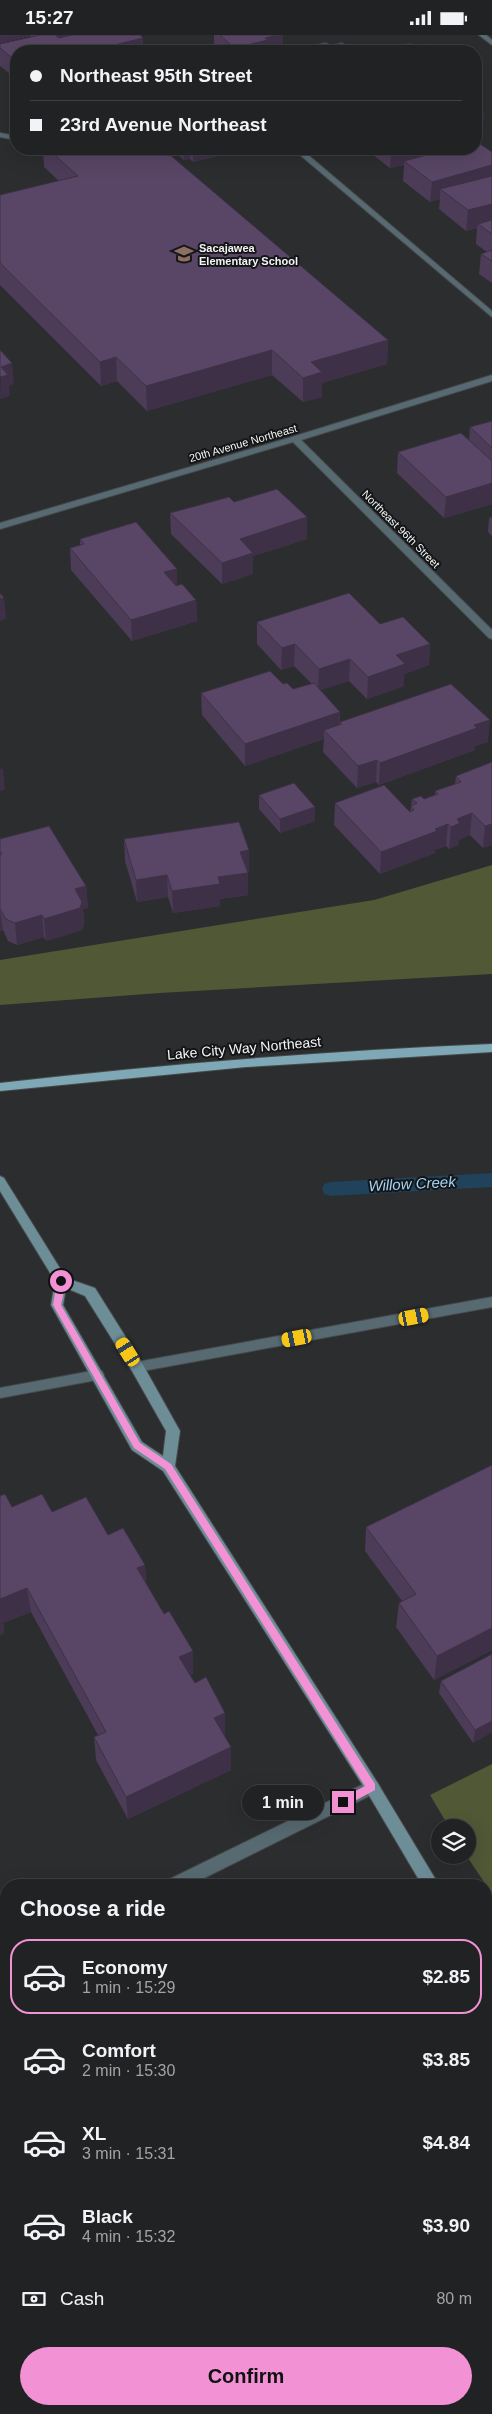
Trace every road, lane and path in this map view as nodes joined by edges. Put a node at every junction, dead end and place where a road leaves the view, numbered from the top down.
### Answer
1 (482, 35) edge
2 (492, 43) edge
3 (304, 155) edge
4 (492, 315) edge
5 (492, 378) edge
6 (295, 439) junction
7 (0, 526) edge
8 (492, 636) edge
9 (492, 1048) edge
10 (0, 1087) edge
11 (0, 1181) edge
12 (61, 1281) junction
13 (492, 1302) edge
14 (137, 1367) junction
15 (97, 1375) junction
16 (0, 1393) edge
17 (168, 1467) junction
18 (372, 1787) junction
19 (186, 1879) edge
20 (427, 1879) edge

1 - 2 street
3 - 4 street
5 - 6 street, 20th Avenue Northeast
6 - 7 street, 20th Avenue Northeast
6 - 8 street, Northeast 96th Street
9 - 10 main road, Lake City Way Northeast
11 - 12 main road
12 - 14 main road
12 - 15 main road
13 - 14 street
14 - 17 main road
15 - 16 street
15 - 17 main road
17 - 18 main road
18 - 19 street
18 - 20 main road

